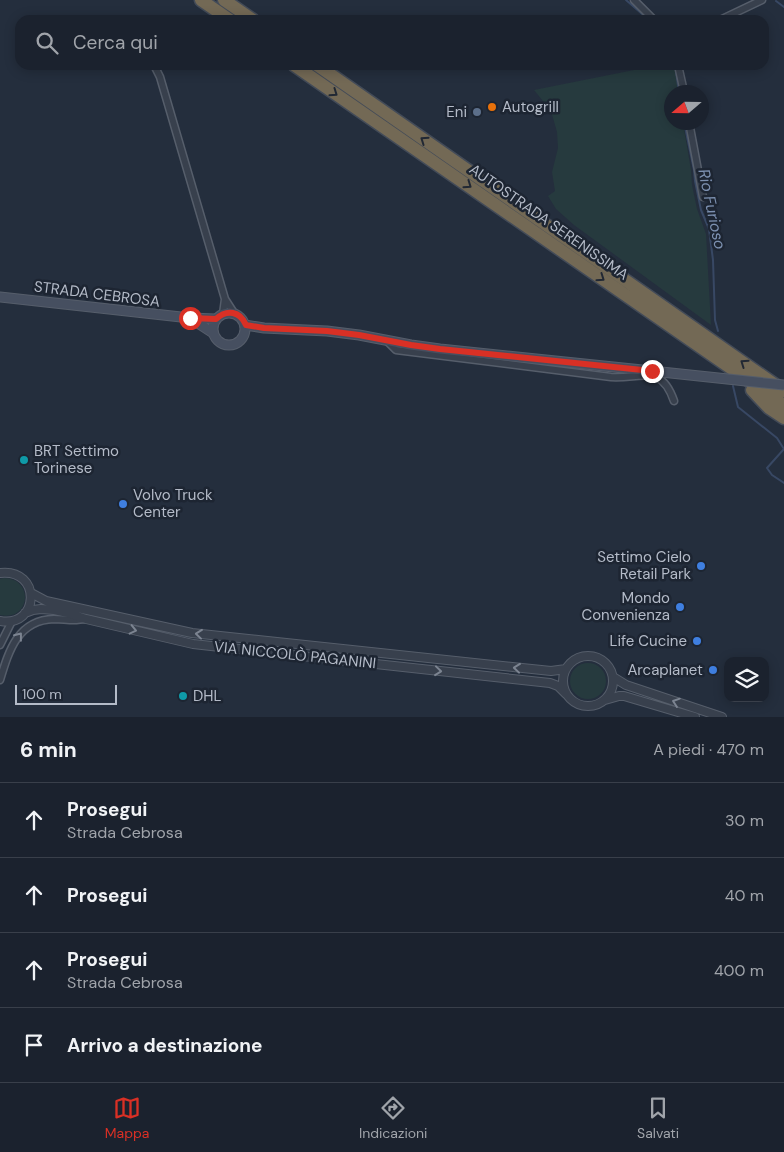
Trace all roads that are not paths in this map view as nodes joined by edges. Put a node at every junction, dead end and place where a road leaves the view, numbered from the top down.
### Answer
1 (201, 0) edge
2 (224, 0) edge
3 (634, 0) edge
4 (762, 0) edge
5 (223, 15) edge
6 (246, 15) edge
7 (649, 15) edge
8 (730, 15) edge
9 (156, 70) edge
10 (301, 70) edge
11 (324, 70) edge
12 (679, 70) edge
13 (682, 85) edge
14 (690, 130) edge
15 (703, 198) dead end
16 (0, 297) edge
17 (225, 299) junction
18 (234, 313) junction
19 (219, 316) junction
20 (190, 318) junction
21 (246, 325) junction
22 (264, 328) junction
23 (214, 333) junction
24 (245, 335) junction
25 (385, 340) junction
26 (492, 354) junction
27 (479, 360) junction
28 (731, 368) junction
29 (784, 384) edge
30 (784, 391) edge
31 (674, 401) dead end
32 (784, 405) edge
33 (784, 418) edge
34 (0, 573) edge
35 (31, 593) junction
36 (25, 613) junction
37 (86, 619) junction
38 (0, 621) edge
39 (12, 622) junction
40 (0, 645) edge
41 (566, 669) junction
42 (613, 677) junction
43 (0, 680) edge
44 (566, 694) junction
45 (605, 700) junction
46 (695, 717) edge
47 (722, 717) edge

1 - 5 highway
2 - 6 highway
3 - 7 street
4 - 8 street
9 - 17 street
10 -> 28 highway, AUTOSTRADA SERENISSIMA
30 -> 11 highway, AUTOSTRADA SERENISSIMA
12 - 13 street
14 - 15 street
16 - 20 main road, STRADA CEBROSA
17 - 18 street
17 - 19 street
18 - 19 main road
18 - 21 main road
19 - 20 main road, STRADA CEBROSA
19 - 23 main road
20 - 23 main road, STRADA CEBROSA
21 - 22 main road
21 - 24 main road
22 - 24 main road
22 - 25 main road
23 - 24 main road
25 - 26 main road
25 - 27 street
26 - 27 street
26 - 29 main road, bridge
27 - 31 street
28 - 32 highway, AUTOSTRADA SERENISSIMA
28 - 33 highway
34 - 35 street
35 - 36 street
41 -> 35 street, VIA NICCOLÒ PAGANINI
36 - 37 street, VIA NICCOLÒ PAGANINI
36 - 39 street
43 -> 37 street
37 -> 44 street, VIA NICCOLÒ PAGANINI
38 - 39 street
39 - 40 street
41 - 42 street
41 - 44 street
42 - 45 street
47 -> 42 street
44 - 45 street
45 - 46 street

